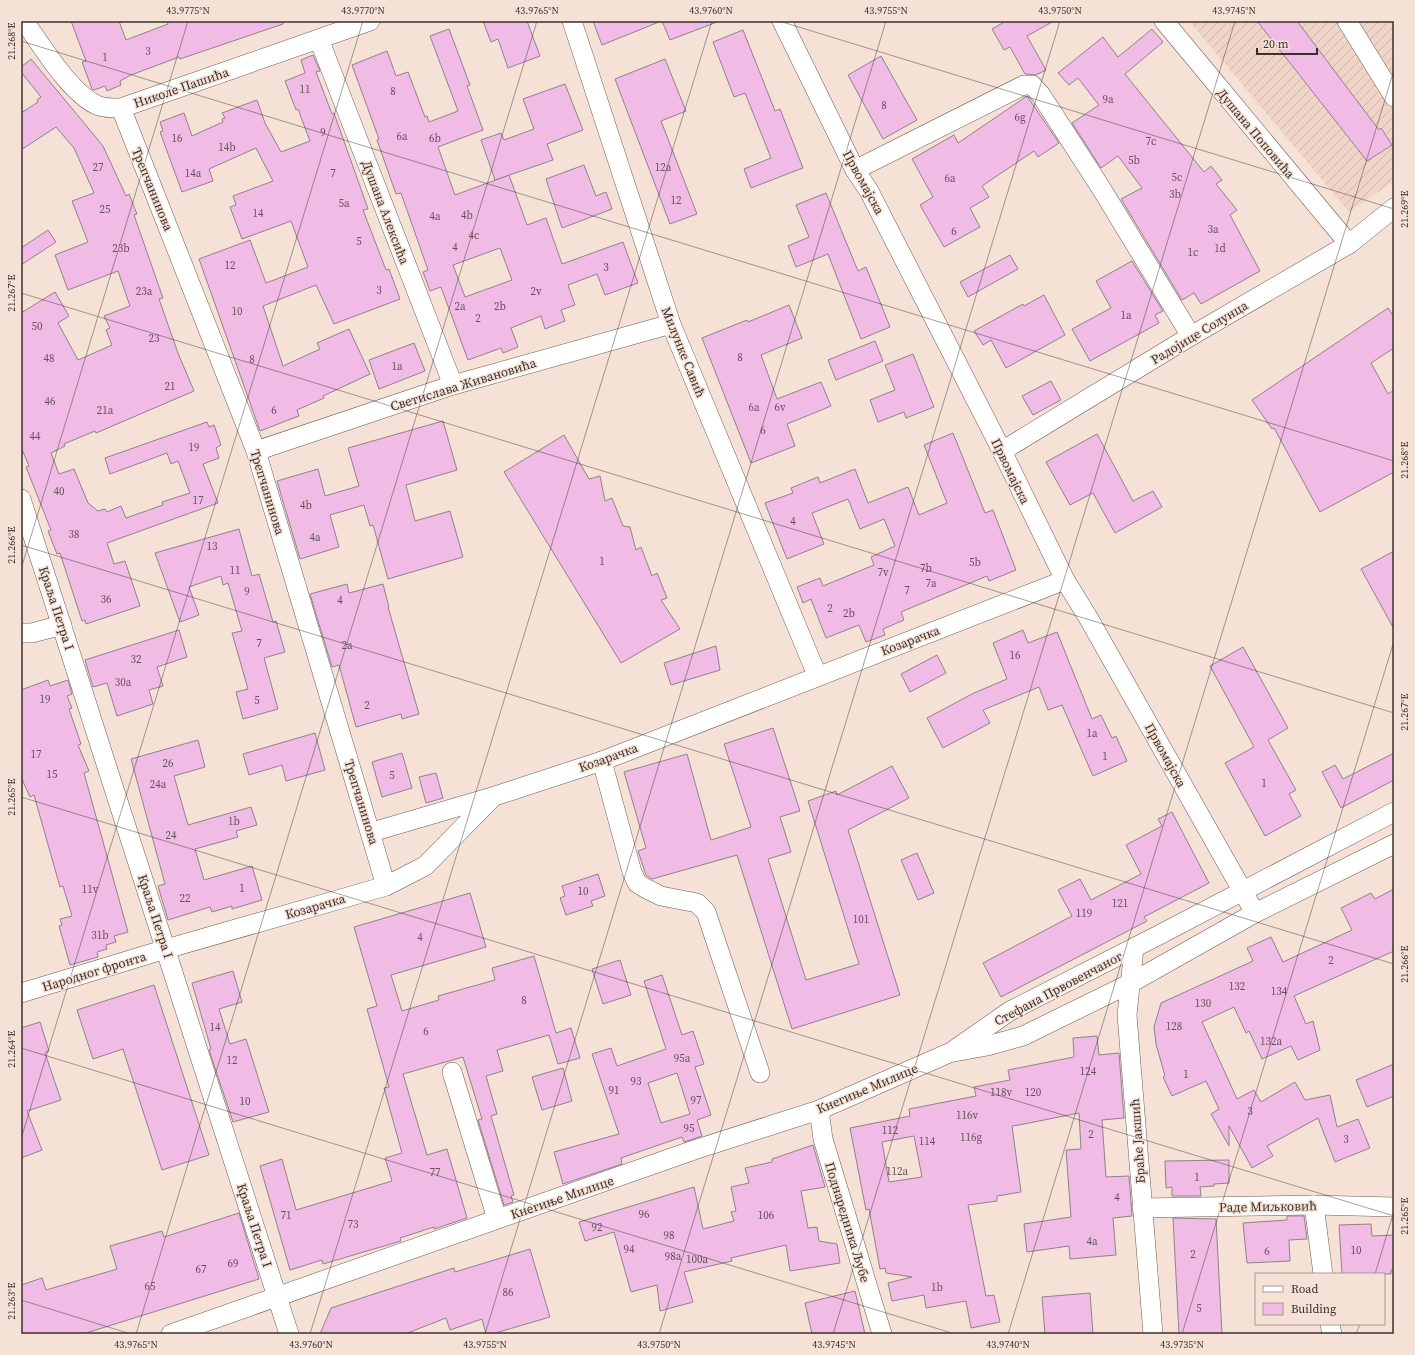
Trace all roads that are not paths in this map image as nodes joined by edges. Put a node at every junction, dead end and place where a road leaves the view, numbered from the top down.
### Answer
1 (24, 21) edge
2 (370, 21) edge
3 (572, 21) edge
4 (782, 21) edge
5 (1164, 21) edge
6 (1347, 21) edge
7 (319, 39) junction
8 (1394, 97) edge
9 (121, 108) junction
10 (855, 170) junction
11 (1394, 208) edge
12 (1348, 244) junction
13 (672, 324) junction
14 (1191, 336) junction
15 (453, 385) junction
16 (256, 451) junction
17 (1002, 451) junction
18 (21, 499) edge
19 (1065, 580) junction
20 (62, 625) junction
21 (21, 633) edge
22 (817, 676) junction
23 (602, 761) junction
24 (495, 796) junction
25 (1394, 812) edge
26 (372, 832) junction
27 (1394, 844) edge
28 (386, 886) junction
29 (1242, 891) junction
30 (1255, 913) junction
31 (1134, 948) junction
32 (166, 949) junction
33 (1129, 984) junction
34 (21, 994) edge
35 (949, 1053) junction
36 (452, 1072) dead end
37 (760, 1073) dead end
38 (819, 1110) junction
39 (1314, 1205) junction
40 (1394, 1207) edge
41 (1142, 1208) junction
42 (498, 1219) junction
43 (1323, 1273) edge
44 (277, 1296) junction
45 (174, 1333) edge
46 (289, 1334) edge
47 (882, 1334) edge
48 (1153, 1334) edge

1 - 9 street, Николе Пашића
2 - 7 street, Николе Пашића
3 - 13 street, Милунке Савић
4 - 10 street, Првомајска
5 - 12 street, Душана Поповића
6 - 8 street
7 - 9 street, Николе Пашића
7 - 15 street, Душана Алексића
9 - 16 street, Трепчанинова
10 - 14 street
10 - 17 street, Првомајска
11 - 12 street, Радојице Солунца
12 - 14 street, Радојице Солунца
13 - 15 street, Светислава Живановића
13 - 22 street, Милунке Савић
14 - 17 street, Радојице Солунца
15 - 16 street, Светислава Живановића
16 - 26 street, Трепчанинова
17 - 19 street, Првомајска
18 - 20 street, Краља Петра I
19 - 22 street, Козарачка
19 - 29 street, Првомајска
20 - 21 street
20 - 32 street, Краља Петра I
22 - 23 street, Козарачка
23 - 24 street, Козарачка
23 - 37 street
24 - 26 street
24 - 28 street, Козарачка
25 - 29 street, Стефана Првовенчаног
26 - 28 street, Трепчанинова
27 - 30 street, Стефана Првовенчаног
28 - 32 street, Козарачка
29 - 30 street, Првомајска
29 - 31 street, Стефана Првовенчаног
30 - 33 street, Стефана Првовенчаног
31 - 33 street, Браће Јакшић
31 - 35 street, Стефана Првовенчаног
32 - 34 street, Народног фронта
32 - 44 street, Краља Петра I
33 - 35 street, Стефана Првовенчаног
33 - 41 street, Браће Јакшић
35 - 38 street, Кнегиње Милице
36 - 42 street
38 - 42 street, Кнегиње Милице
38 - 47 street, Поднаредника Љубе
39 - 40 street, Раде Миљковић
39 - 41 street, Раде Миљковић
39 - 43 street
41 - 48 street, Браће Јакшић
42 - 44 street, Кнегиње Милице
44 - 45 street, Кнегиње Милице
44 - 46 street, Краља Петра I

